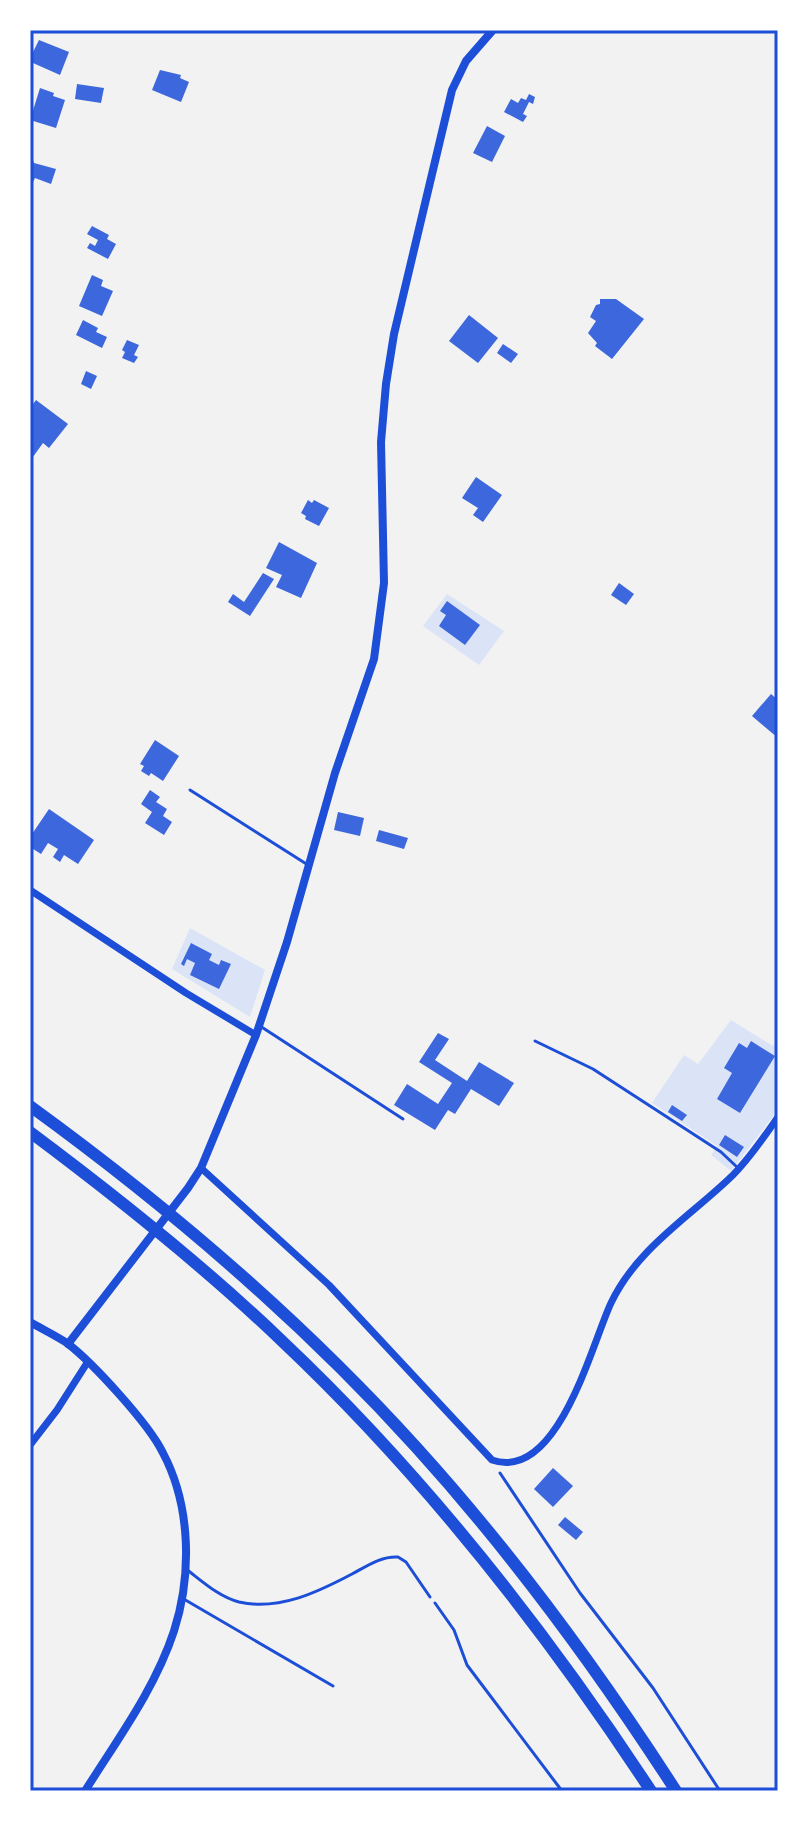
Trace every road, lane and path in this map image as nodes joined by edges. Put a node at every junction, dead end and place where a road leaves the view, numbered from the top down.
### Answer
1 (493, 30) edge
2 (190, 790) dead end
3 (309, 865) junction
4 (30, 890) edge
5 (258, 1030) junction
6 (535, 1041) dead end
7 (30, 1106) edge
8 (778, 1117) edge
9 (403, 1119) dead end
10 (30, 1132) edge
11 (201, 1168) junction
12 (739, 1168) junction
13 (30, 1322) edge
14 (68, 1344) junction
15 (87, 1363) junction
16 (30, 1445) edge
17 (497, 1461) junction
18 (185, 1568) junction
19 (430, 1597) joint
20 (182, 1598) junction
21 (333, 1686) dead end
22 (85, 1791) edge
23 (562, 1791) edge
24 (651, 1791) edge
25 (676, 1791) edge
26 (720, 1791) edge

1 - 3 street
2 - 3 lane
3 - 5 street
4 - 5 street
5 - 9 lane
5 - 11 street
6 - 12 lane
7 - 25 highway
8 - 12 street
10 - 24 highway
11 - 14 street
11 - 17 street
12 - 17 street
13 - 14 street
14 - 15 street
15 - 16 street
15 - 18 street
17 - 26 path
18 - 19 lane
18 - 20 street
19 - 23 path
20 - 21 lane
20 - 22 street

